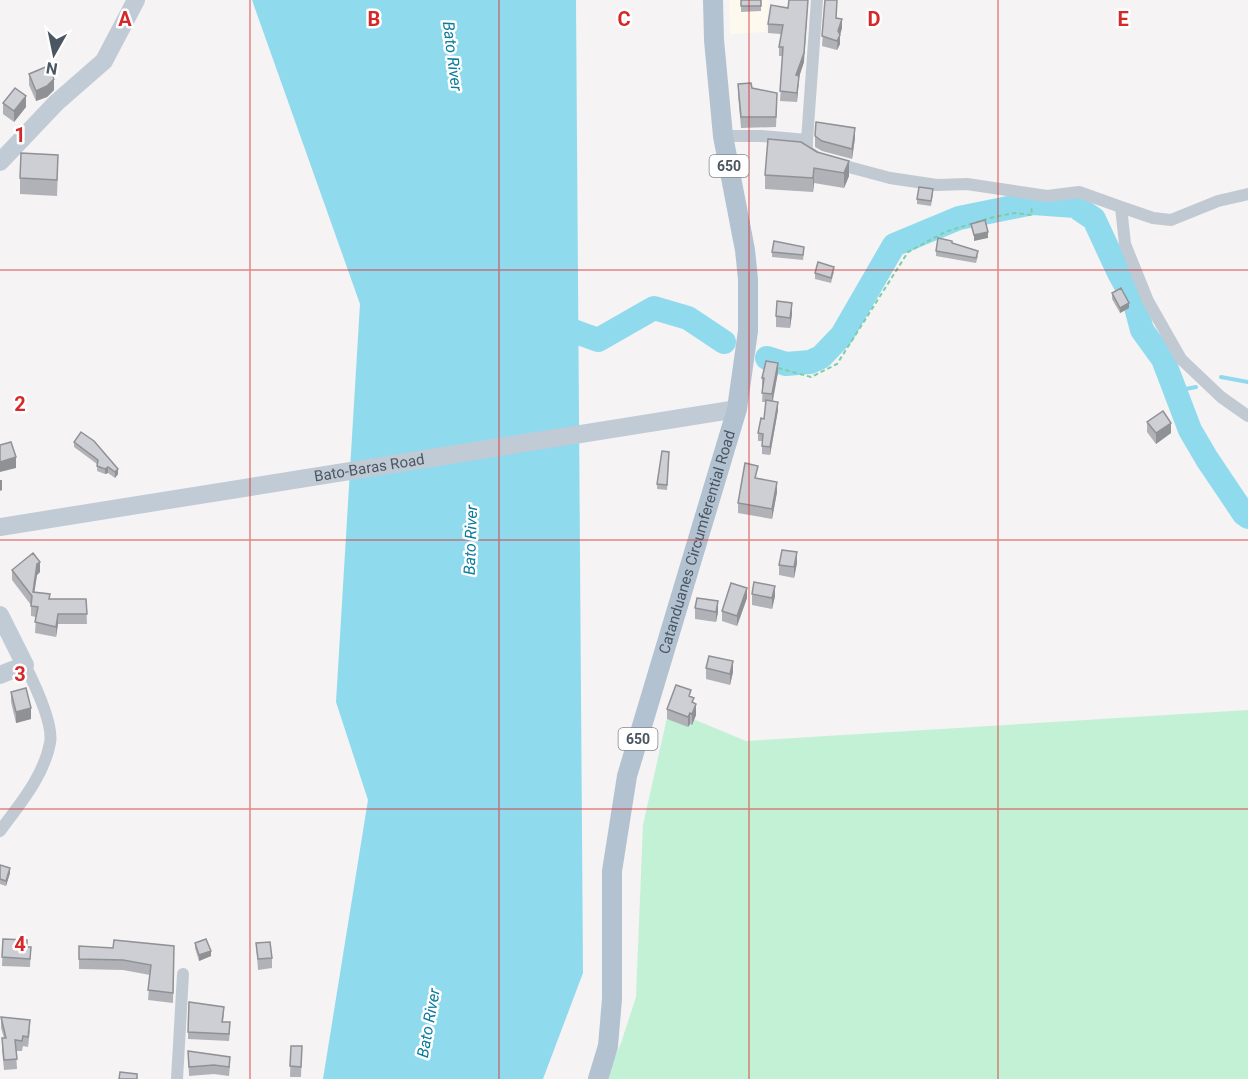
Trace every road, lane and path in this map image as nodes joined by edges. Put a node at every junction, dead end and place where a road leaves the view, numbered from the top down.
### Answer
1 (136, 0) edge
2 (713, 0) edge
3 (817, 0) edge
4 (723, 136) junction
5 (807, 140) junction
6 (0, 162) edge
7 (1248, 194) edge
8 (1121, 207) junction
9 (1032, 214) dead end
10 (776, 367) edge
11 (737, 410) junction
12 (1248, 416) edge
13 (0, 527) edge
14 (2, 626) edge
15 (25, 665) junction
16 (0, 675) edge
17 (0, 831) edge
18 (183, 974) dead end
19 (177, 1079) edge
20 (598, 1079) edge

1 - 6 main road
2 - 4 main road, Catanduanes Circumferential Road / 650
3 - 5 street
4 - 5 street
4 - 11 main road, Catanduanes Circumferential Road / 650
5 - 8 street
7 - 8 street
8 - 12 street
9 - 10 path
11 - 13 main road, Bato-Baras Road
11 - 20 main road, Catanduanes Circumferential Road / 650
14 - 15 main road
15 - 16 main road
15 - 17 street
18 - 19 street

